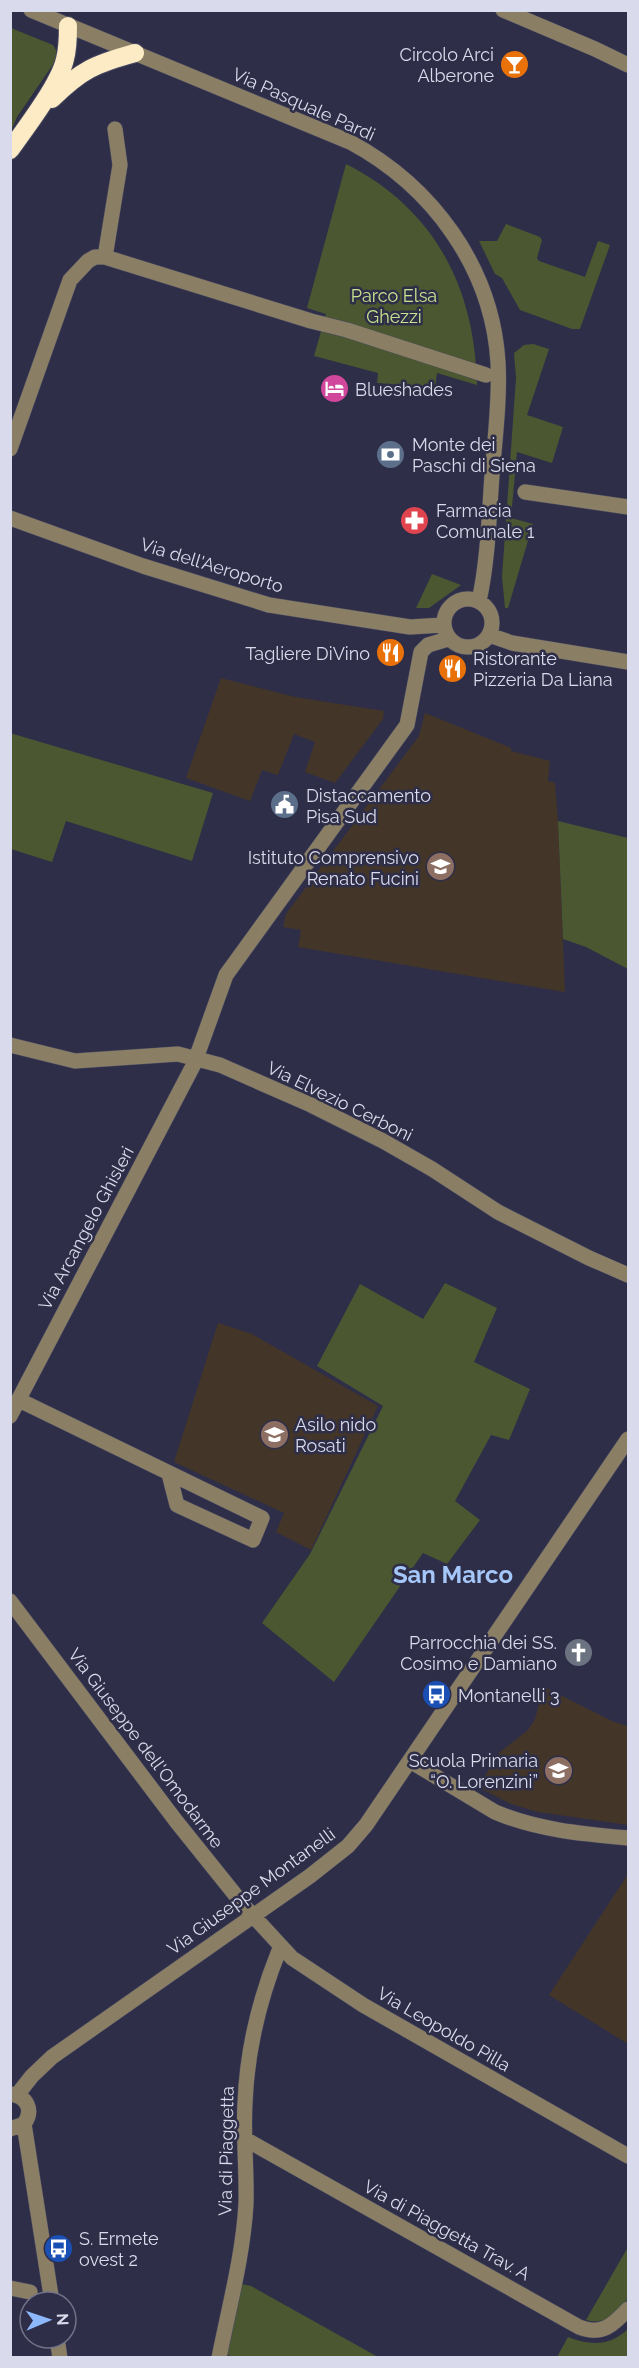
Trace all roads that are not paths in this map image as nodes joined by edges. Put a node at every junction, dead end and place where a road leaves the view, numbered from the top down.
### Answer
1 (31, 10) edge
2 (503, 10) edge
3 (68, 26) junction
4 (135, 53) junction
5 (628, 65) edge
6 (33, 117) junction
7 (115, 129) dead end
8 (10, 150) edge
9 (105, 257) junction
10 (486, 375) dead end
11 (10, 449) edge
12 (525, 492) dead end
13 (628, 507) edge
14 (10, 518) edge
15 (479, 602) junction
16 (446, 632) junction
17 (489, 635) junction
18 (628, 663) edge
19 (10, 1046) edge
20 (197, 1058) junction
21 (628, 1275) edge
22 (19, 1400) junction
23 (10, 1416) edge
24 (628, 1439) edge
25 (169, 1474) junction
26 (10, 1601) edge
27 (410, 1761) junction
28 (628, 1838) edge
29 (254, 1917) junction
30 (280, 1948) junction
31 (14, 2094) edge
32 (17, 2127) edge
33 (245, 2139) junction
34 (628, 2156) edge
35 (50, 2290) edge
36 (628, 2309) edge
37 (219, 2358) edge

1 - 3 street, Via Pasquale Pardi
2 - 5 street
3 - 4 street, Via Pasquale Pardi
3 - 6 highway
4 - 6 highway
4 - 15 street, Via Pasquale Pardi
6 - 8 highway
7 - 9 street
9 - 10 street
9 - 11 street
12 - 13 street
14 - 16 street, Via dell'Aeroporto
15 - 16 street
15 - 17 street
16 - 17 street
16 - 20 street, Via Arcangelo Ghisleri
17 - 18 street
19 - 20 street, Via Elvezio Cerboni
20 - 21 street, Via Elvezio Cerboni
20 - 22 street, Via Arcangelo Ghisleri
22 - 23 street, Via Arcangelo Ghisleri
22 - 25 street
24 - 27 street, Via Giuseppe Montanelli
25 - 25 street
26 - 29 street, Via Giuseppe dell'Omodarme
27 - 28 street
27 - 29 street, Via Giuseppe Montanelli
29 - 30 street, Via Leopoldo Pilla
29 - 31 street, Via Giuseppe Montanelli
30 - 33 street, Via di Piaggetta
30 - 34 street, Via Leopoldo Pilla
31 - 32 street
32 - 35 street
33 - 36 street, Via di Piaggetta Trav. A
33 - 37 street, Via di Piaggetta

